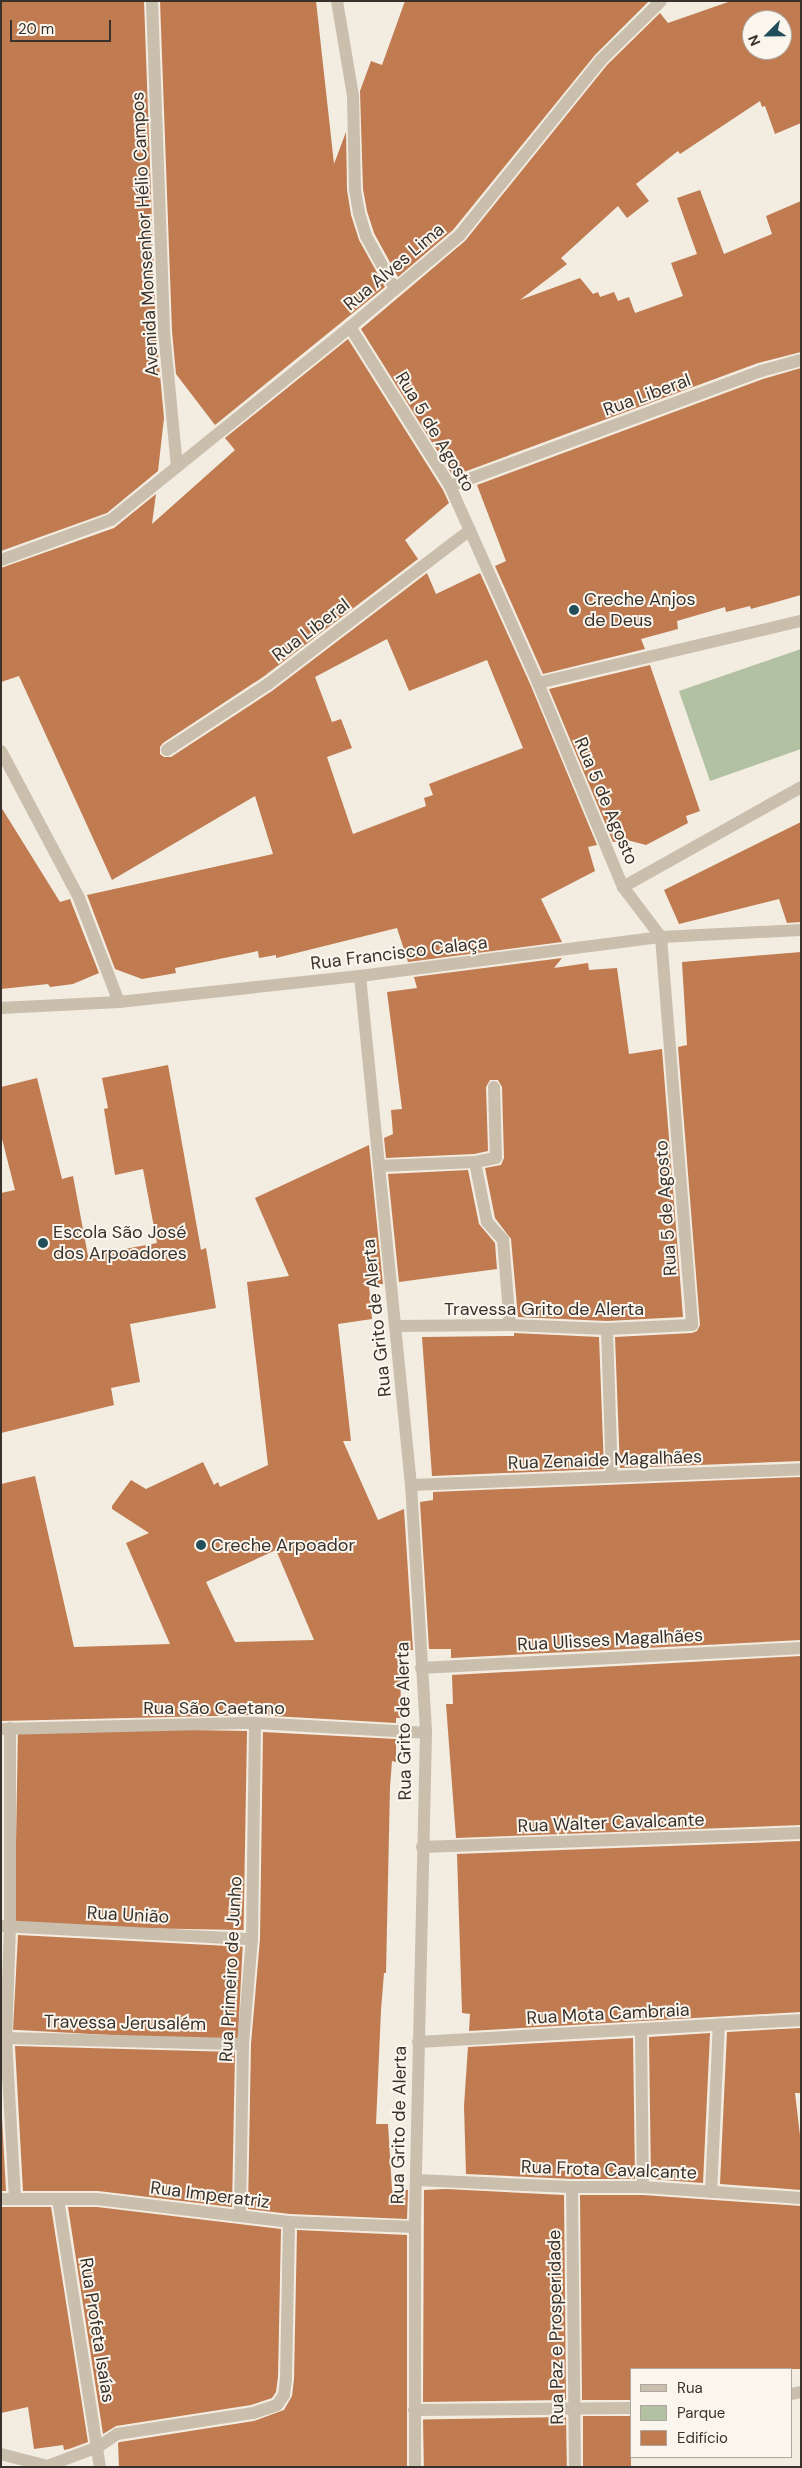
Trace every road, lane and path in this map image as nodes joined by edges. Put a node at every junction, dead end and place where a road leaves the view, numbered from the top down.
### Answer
1 (152, 1) edge
2 (337, 1) edge
3 (661, 1) edge
4 (395, 289) junction
5 (350, 327) junction
6 (801, 360) edge
7 (177, 466) junction
8 (450, 486) junction
9 (470, 530) junction
10 (1, 560) edge
11 (801, 621) edge
12 (538, 683) junction
13 (167, 750) dead end
14 (1, 751) edge
15 (801, 787) edge
16 (623, 886) junction
17 (801, 930) edge
18 (661, 937) junction
19 (360, 976) junction
20 (119, 1002) junction
21 (1, 1008) edge
22 (494, 1087) dead end
23 (475, 1162) junction
24 (379, 1166) junction
25 (510, 1325) junction
26 (692, 1325) joint
27 (395, 1326) junction
28 (608, 1329) junction
29 (801, 1469) edge
30 (612, 1476) junction
31 (411, 1486) junction
32 (801, 1648) edge
33 (421, 1668) junction
34 (255, 1723) junction
35 (5, 1728) edge
36 (426, 1733) junction
37 (801, 1833) edge
38 (422, 1847) junction
39 (5, 1926) edge
40 (252, 1939) junction
41 (801, 2020) edge
42 (719, 2024) junction
43 (640, 2030) junction
44 (6, 2038) junction
45 (418, 2042) junction
46 (243, 2044) junction
47 (417, 2180) junction
48 (572, 2187) junction
49 (643, 2187) junction
50 (711, 2192) junction
51 (801, 2198) edge
52 (15, 2199) junction
53 (58, 2199) junction
54 (1, 2200) edge
55 (240, 2216) junction
56 (289, 2222) junction
57 (415, 2227) junction
58 (630, 2408) edge
59 (574, 2409) junction
60 (414, 2410) junction
61 (98, 2447) junction
62 (1, 2454) edge
63 (100, 2467) edge
64 (415, 2467) edge
65 (575, 2467) edge

1 - 7 street, Avenida Monsenhor Hélio Campos
2 - 4 street
3 - 4 street, Rua Alves Lima
4 - 5 street, Rua Alves Lima
5 - 7 street, Rua Alves Lima
5 - 8 street, Rua 5 de Agosto
6 - 8 street, Rua Liberal
7 - 10 street, Rua Alves Lima
8 - 9 street, Rua 5 de Agosto
9 - 12 street, Rua 5 de Agosto
9 - 13 street, Rua Liberal
11 - 12 street
12 - 16 street, Rua 5 de Agosto
14 - 20 street
15 - 16 street
16 - 18 street, Rua 5 de Agosto
17 - 18 street, Rua Francisco Calaça
18 - 19 street, Rua Francisco Calaça
18 - 26 street, Rua 5 de Agosto
19 - 20 street, Rua Francisco Calaça
19 - 24 street, Rua Grito de Alerta
20 - 21 street, Rua Francisco Calaça
22 - 23 street
23 - 24 street
23 - 25 street
24 - 27 street, Rua Grito de Alerta
25 - 27 street, Travessa Grito de Alerta
25 - 28 street, Travessa Grito de Alerta
26 - 28 street, Travessa Grito de Alerta
27 - 31 street, Rua Grito de Alerta
28 - 30 street
29 - 30 street, Rua Zenaide Magalhães
30 - 31 street, Rua Zenaide Magalhães
31 - 33 street, Rua Grito de Alerta
32 - 33 street, Rua Ulisses Magalhães
33 - 36 street, Rua Grito de Alerta
34 - 35 street, Rua São Caetano
34 - 36 street, Rua São Caetano
34 - 40 street, Rua Primeiro de Junho
35 - 39 street
36 - 38 street, Rua Grito de Alerta
37 - 38 street, Rua Walter Cavalcante
38 - 45 street, Rua Grito de Alerta
39 - 40 street, Rua União
39 - 44 street
40 - 46 street, Rua Primeiro de Junho
41 - 42 street, Rua Mota Cambraia
42 - 43 street, Rua Mota Cambraia
42 - 50 street
43 - 45 street, Rua Mota Cambraia
43 - 49 street
44 - 46 street, Travessa Jerusalém
44 - 52 street
45 - 47 street, Rua Grito de Alerta
46 - 55 street, Rua Primeiro de Junho
47 - 48 street, Rua Frota Cavalcante
47 - 57 street, Rua Grito de Alerta
48 - 49 street, Rua Frota Cavalcante
48 - 59 street, Rua Paz e Prosperidade
49 - 50 street, Rua Frota Cavalcante
50 - 51 street, Rua Frota Cavalcante
52 - 53 street, Rua Imperatriz
52 - 54 street, Rua Imperatriz
53 - 55 street, Rua Imperatriz
53 - 61 street, Rua Profeta Isaías
55 - 56 street, Rua Imperatriz
56 - 57 street, Rua Imperatriz
56 - 61 street
57 - 60 street, Rua Grito de Alerta
58 - 59 street
59 - 60 street
59 - 65 street, Rua Paz e Prosperidade
60 - 64 street, Rua Grito de Alerta
61 - 62 street
61 - 63 street, Rua Profeta Isaías

